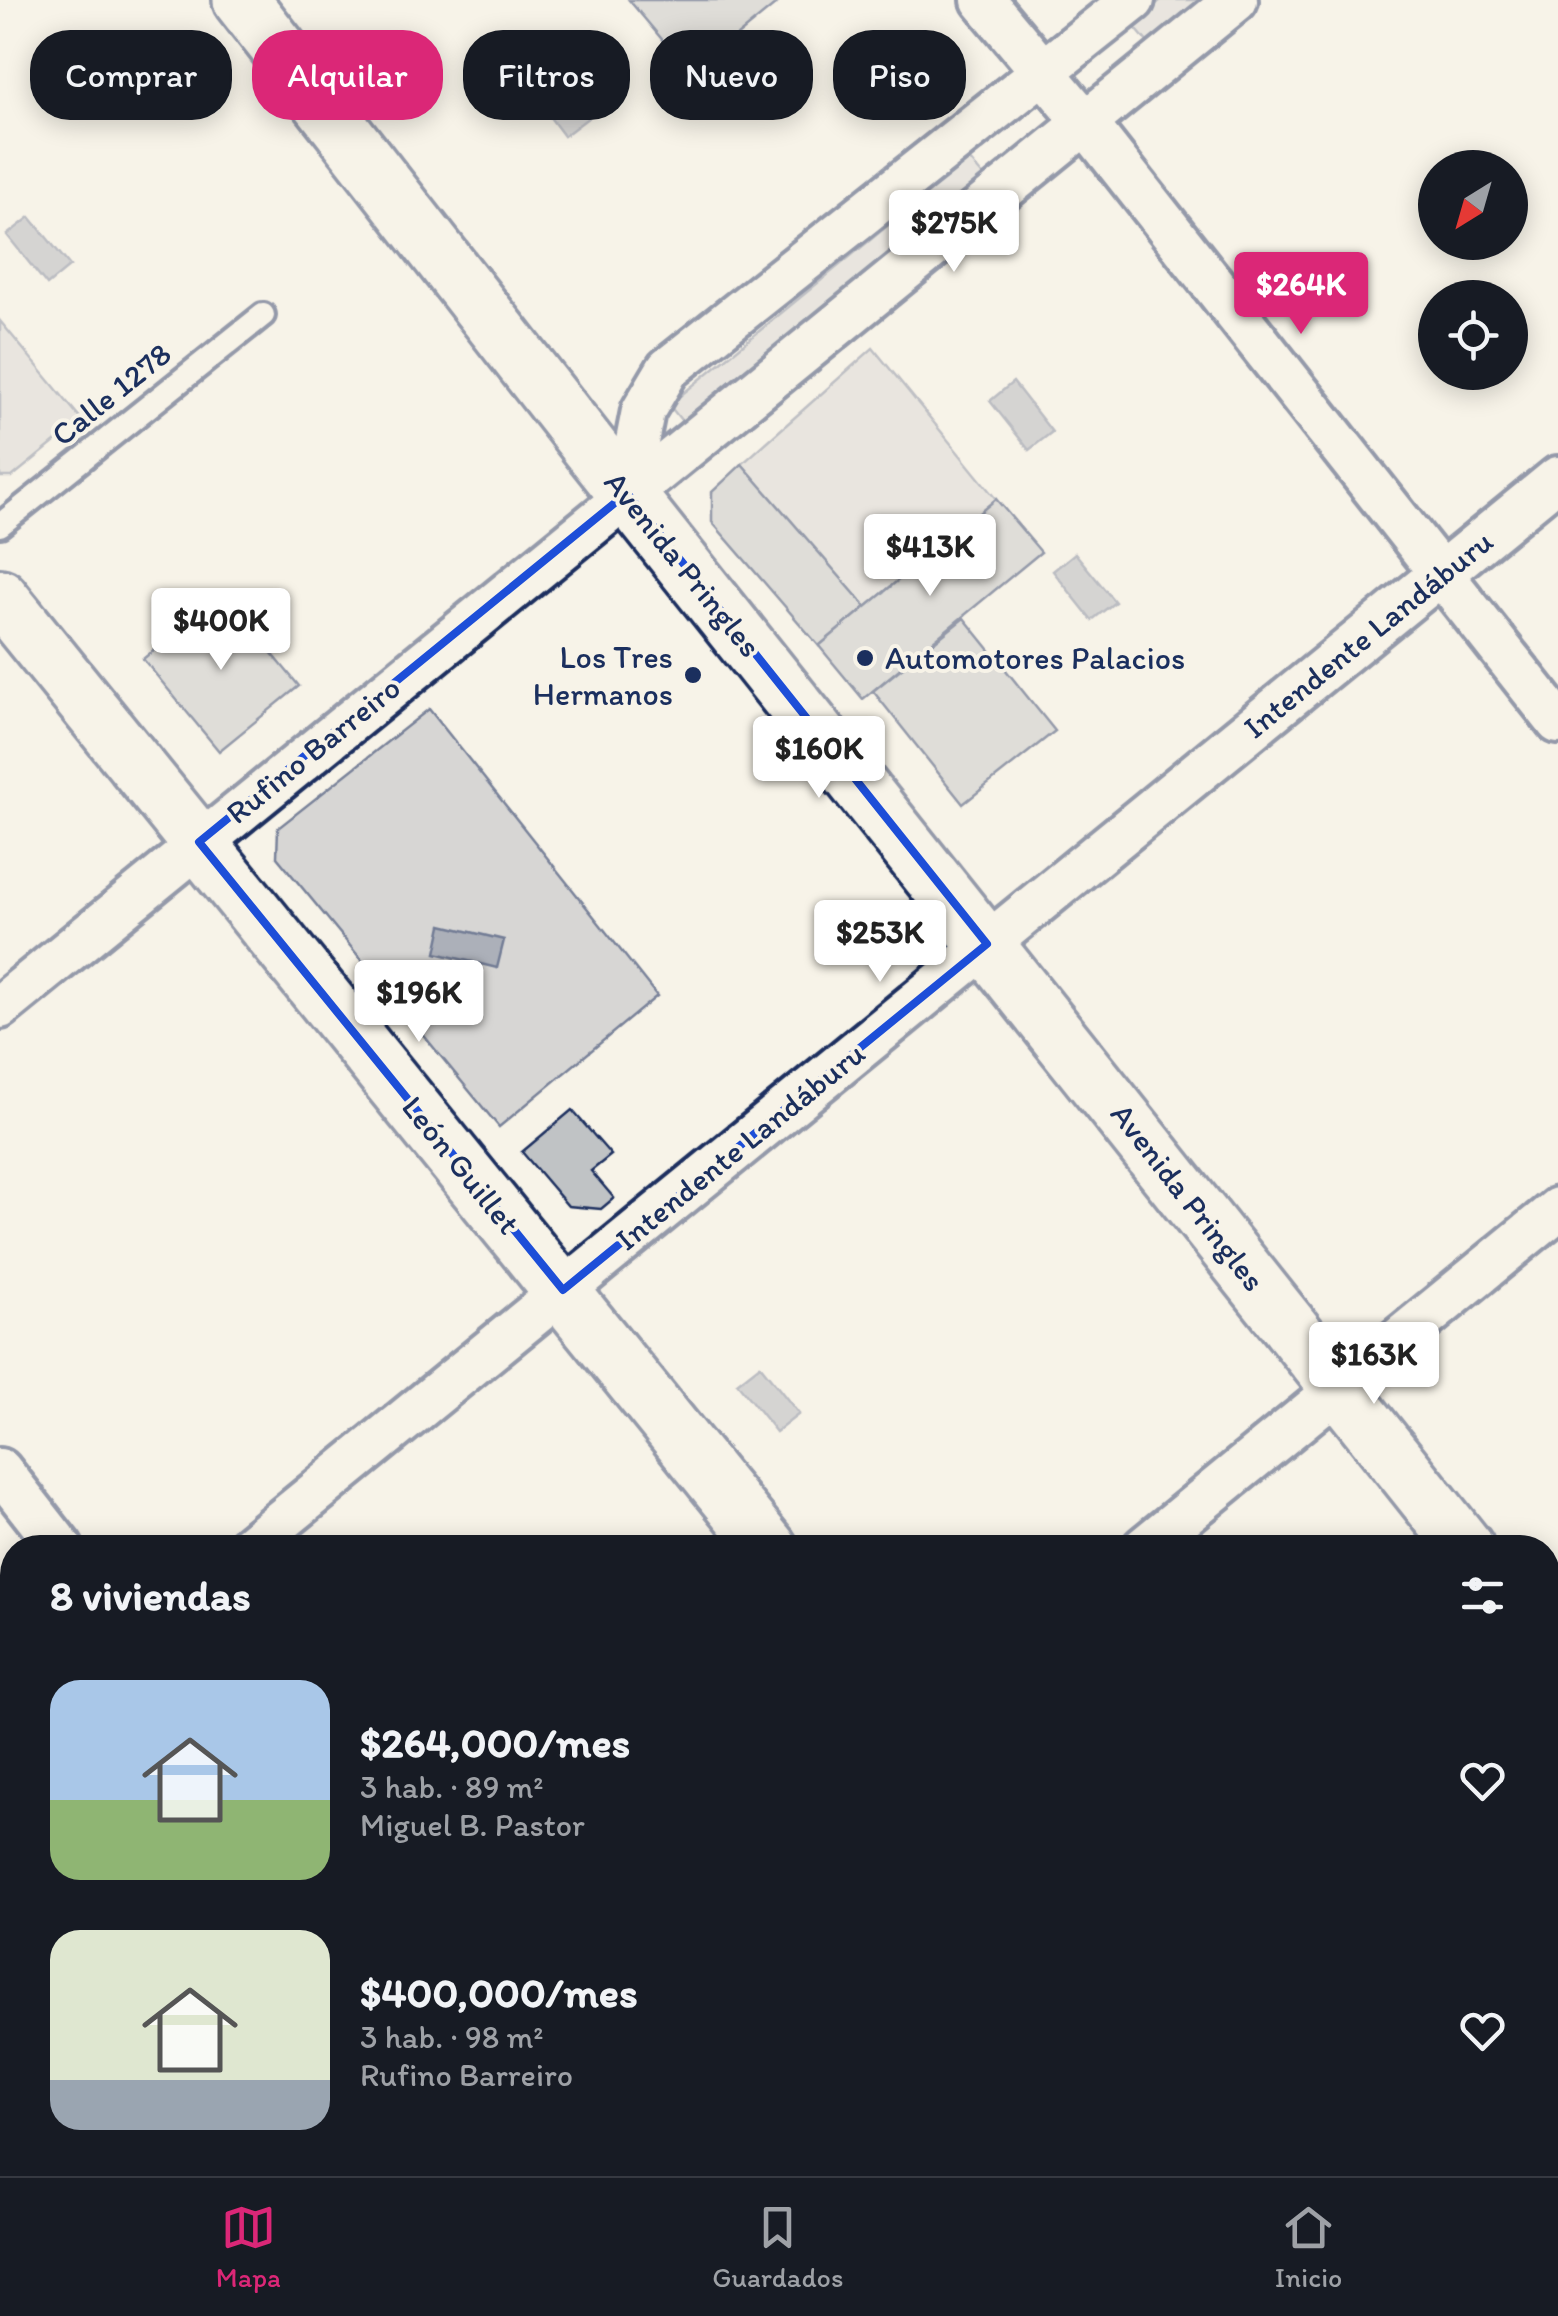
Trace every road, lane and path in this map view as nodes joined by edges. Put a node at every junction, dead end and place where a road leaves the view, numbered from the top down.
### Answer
1 (984, 0) edge
2 (1134, 0) edge
3 (1236, 0) edge
4 (248, 3) edge
5 (1042, 74) junction
6 (1086, 122) junction
7 (263, 315) dead end
8 (1558, 478) edge
9 (627, 494) junction
10 (0, 525) edge
11 (1442, 573) junction
12 (0, 597) edge
13 (1558, 722) edge
14 (199, 842) junction
15 (987, 944) junction
16 (0, 1007) edge
17 (1558, 1210) edge
18 (563, 1290) junction
19 (1340, 1389) junction
20 (0, 1470) edge
21 (51, 1535) edge
22 (264, 1535) edge
23 (760, 1535) edge
24 (1160, 1535) edge
25 (1456, 1535) edge

1 - 5 street
2 - 5 street
3 - 6 street, Rufino Barreiro
4 - 9 main road, Avenida Pringles
5 - 6 street
5 - 9 street
6 - 9 street, Rufino Barreiro
6 - 11 street
7 - 10 lane, Calle 1278
8 - 11 street, Intendente Landáburu
9 - 14 street, Rufino Barreiro
9 - 15 main road, Avenida Pringles
11 - 13 street
11 - 15 street, Intendente Landáburu
12 - 14 main road, León Guillet
14 - 16 street, Rufino Barreiro
14 - 18 main road, León Guillet
15 - 18 street, Intendente Landáburu
15 - 19 main road, Avenida Pringles
17 - 19 street
18 - 22 street, Intendente Landáburu
18 - 23 main road, León Guillet
19 - 24 street
19 - 25 main road, Avenida Pringles
20 - 21 street

